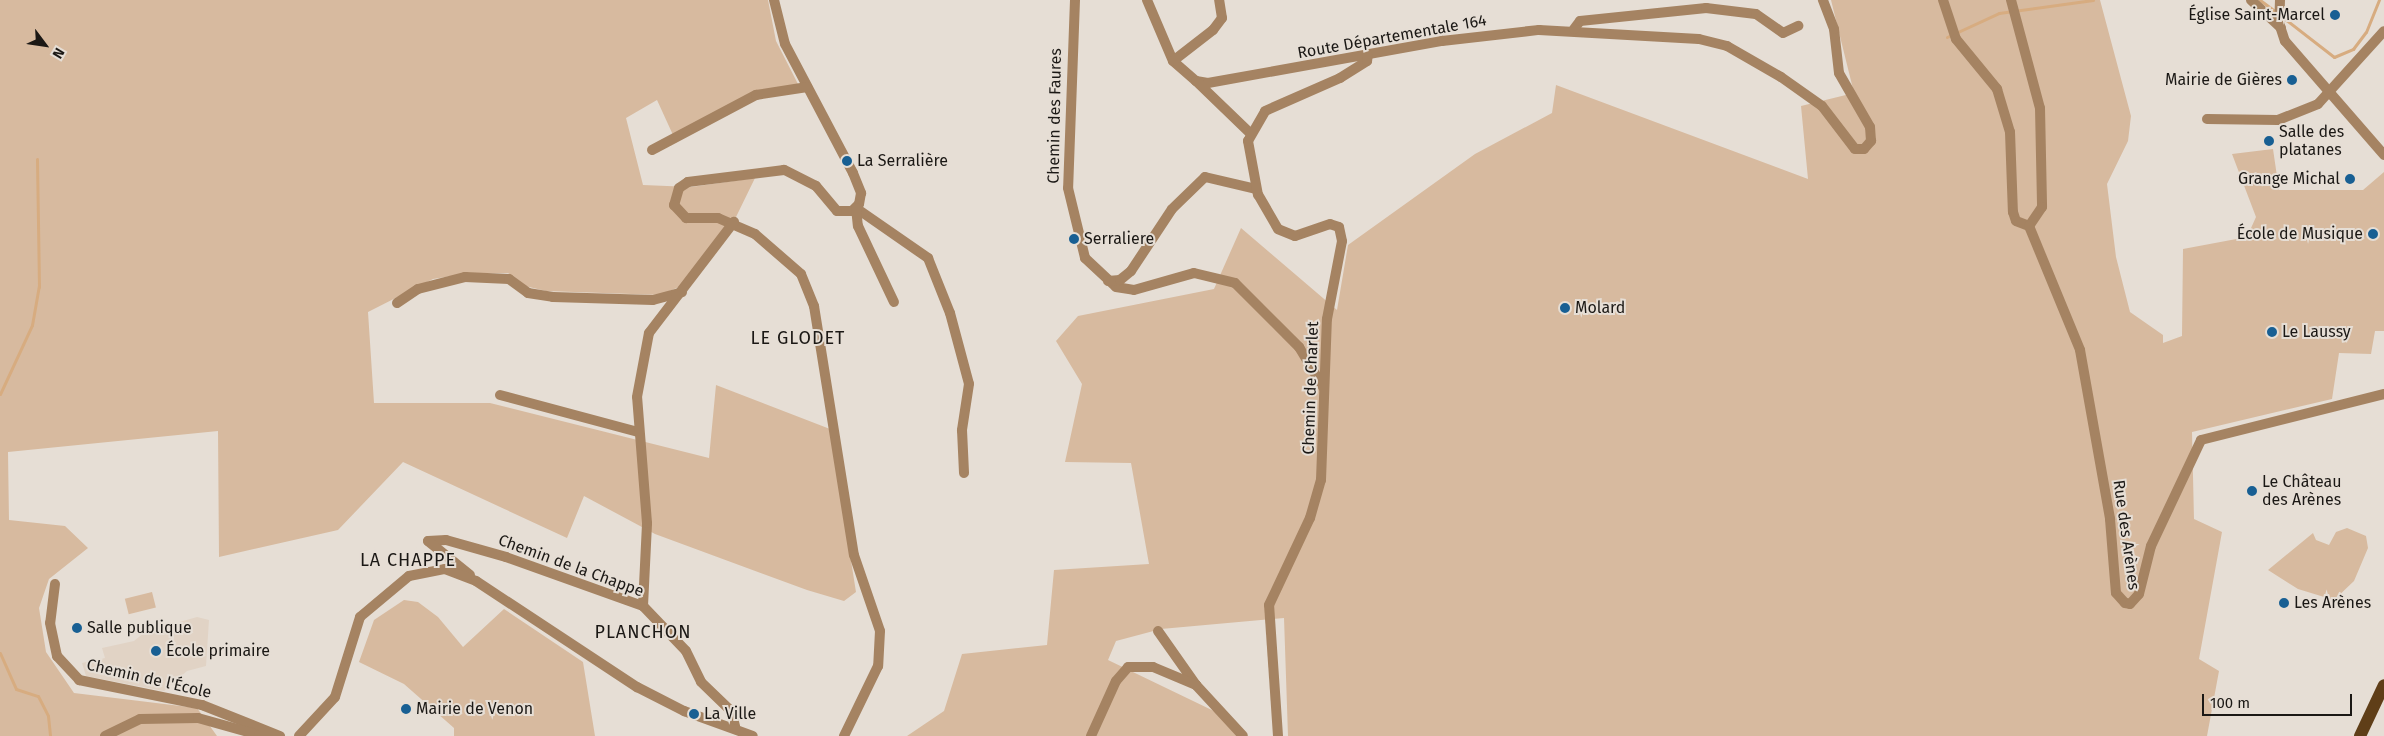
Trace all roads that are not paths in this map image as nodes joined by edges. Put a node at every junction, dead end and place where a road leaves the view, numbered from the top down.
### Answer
1 (774, 0) edge
2 (1075, 0) edge
3 (1146, 0) edge
4 (1219, 0) edge
5 (1824, 0) edge
6 (1943, 0) edge
7 (2251, 0) edge
8 (2281, 3) edge
9 (2011, 7) edge
10 (2280, 25) junction
11 (1798, 26) dead end
12 (1574, 29) junction
13 (2384, 30) edge
14 (1368, 55) junction
15 (1173, 61) junction
16 (1196, 81) junction
17 (807, 87) junction
18 (2332, 95) junction
19 (2207, 119) dead end
20 (1249, 132) junction
21 (652, 150) dead end
22 (2384, 155) edge
23 (1256, 189) junction
24 (856, 208) junction
25 (734, 222) junction
26 (2029, 226) junction
27 (1108, 281) junction
28 (685, 291) junction
29 (894, 302) dead end
30 (397, 303) dead end
31 (1325, 388) junction
32 (2384, 394) edge
33 (500, 395) dead end
34 (638, 432) junction
35 (964, 473) dead end
36 (476, 581) junction
37 (55, 584) dead end
38 (643, 606) junction
39 (1158, 631) dead end
40 (1196, 685) junction
41 (2384, 686) edge
42 (735, 726) junction
43 (280, 735) edge
44 (105, 736) edge
45 (299, 736) edge
46 (753, 736) edge
47 (844, 736) edge
48 (1091, 736) edge
49 (1243, 736) edge
50 (1278, 736) edge
51 (2360, 736) edge

1 - 17 street
2 - 27 street, Chemin des Faures
3 - 15 street
4 - 15 street
5 - 12 street, Route Départementale 164
6 - 26 street
7 - 10 street
8 - 10 street
9 - 26 street
10 - 18 street
11 - 12 street
12 - 14 street, Route Départementale 164
13 - 18 street
14 - 16 street, Route Départementale 164
14 - 20 street
15 - 16 street
16 - 20 street
17 - 21 street
17 - 24 street
18 - 19 street
18 - 22 street
20 - 23 street, Chemin de Charlet
23 - 27 street
23 - 31 street, Chemin de Charlet
24 - 25 street
24 - 29 street
24 - 35 street
25 - 28 street
25 - 47 street
26 - 32 street, Rue des Arènes
27 - 31 street
28 - 30 street
28 - 34 street
31 - 50 street, Chemin de Charlet
33 - 34 street
34 - 38 street
36 - 38 street, Chemin de la Chappe
36 - 42 street
36 - 45 street
37 - 43 street, Chemin de l'École
38 - 42 street, Chemin de la Chappe
39 - 40 street
40 - 48 street
40 - 49 street
41 - 51 main road
42 - 46 street
43 - 44 street

